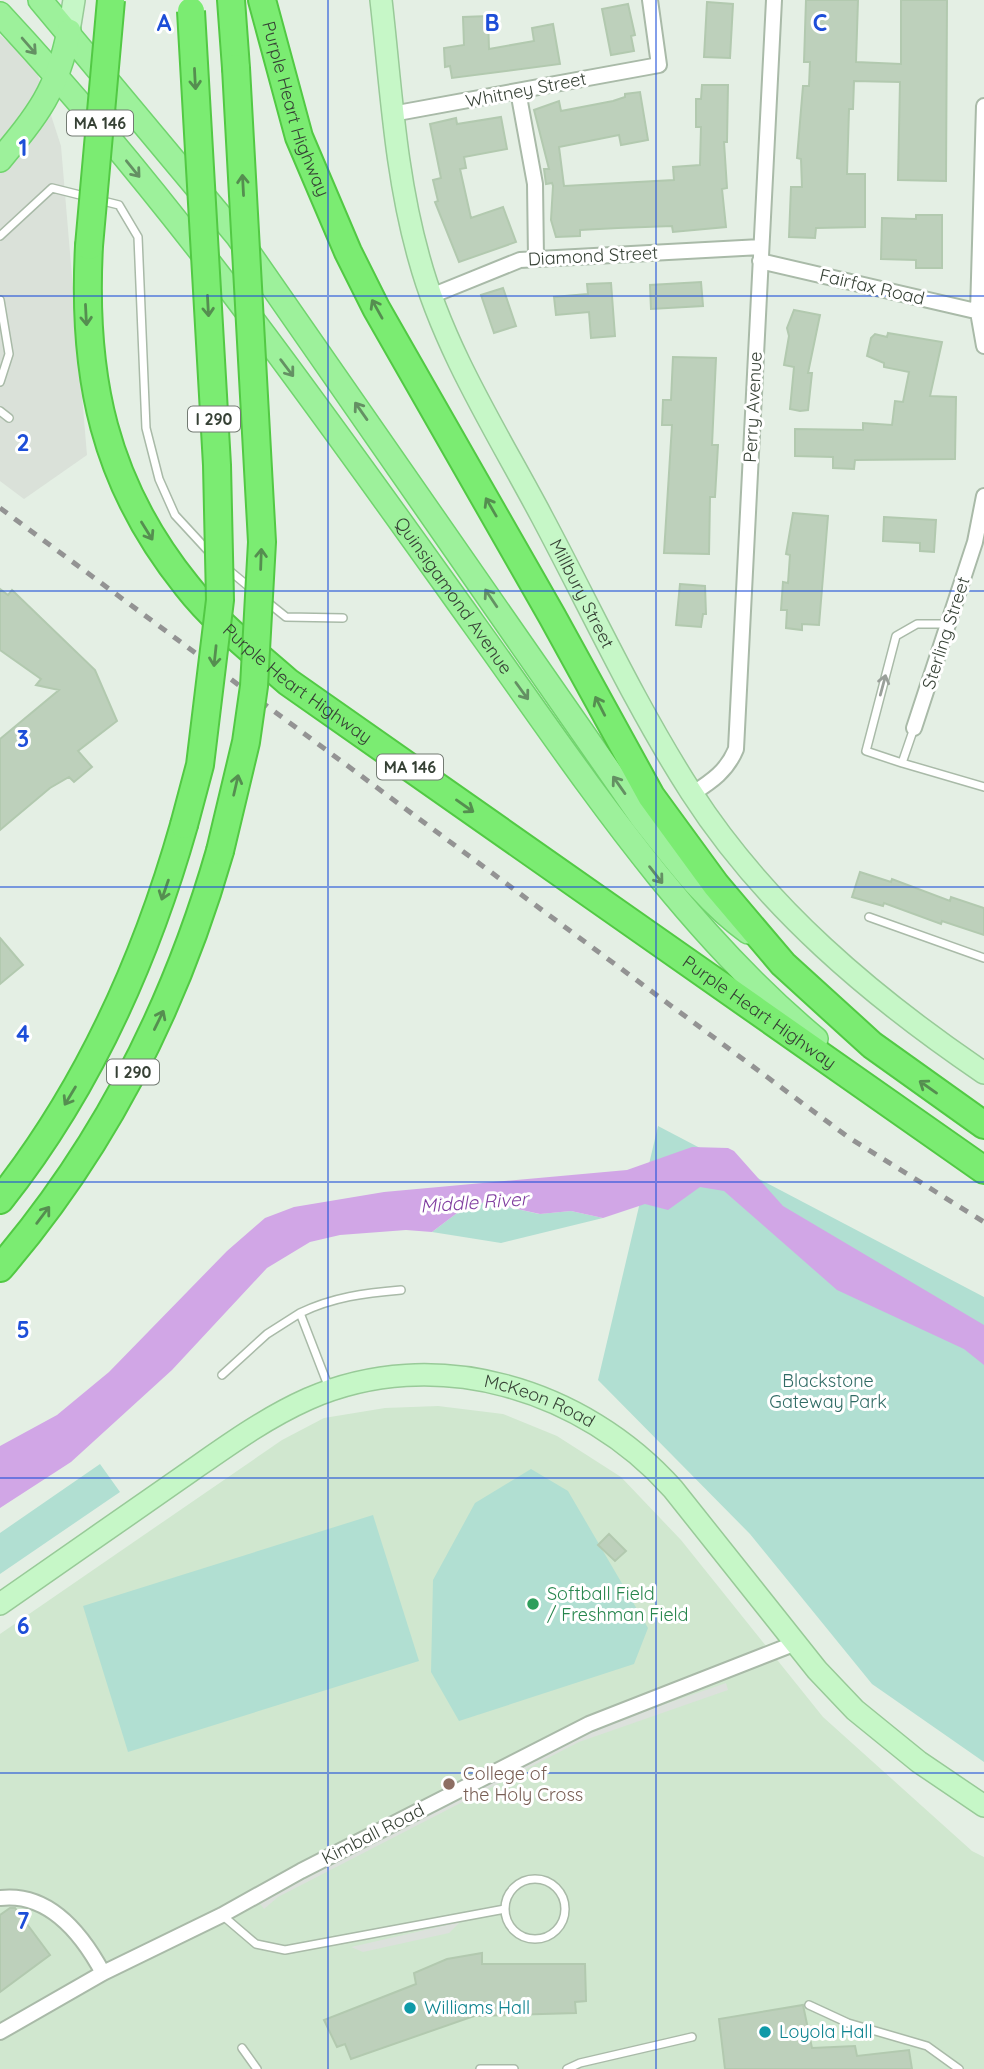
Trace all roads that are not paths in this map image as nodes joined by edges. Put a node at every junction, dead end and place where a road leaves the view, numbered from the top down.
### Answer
1 (40, 0) edge
2 (74, 0) edge
3 (111, 0) edge
4 (231, 0) edge
5 (262, 0) edge
6 (381, 0) edge
7 (650, 0) edge
8 (774, 0) edge
9 (191, 5) edge
10 (0, 14) edge
11 (69, 31) junction
12 (58, 79) junction
13 (518, 91) junction
14 (984, 106) edge
15 (392, 114) junction
16 (0, 160) edge
17 (0, 236) edge
18 (760, 254) junction
19 (536, 258) junction
20 (431, 296) junction
21 (0, 300) edge
22 (981, 312) edge
23 (984, 345) edge
24 (0, 382) edge
25 (0, 411) edge
26 (9, 418) dead end
27 (984, 496) edge
28 (980, 543) edge
29 (343, 618) dead end
30 (949, 624) junction
31 (914, 728) joint
32 (902, 763) junction
33 (984, 787) edge
34 (692, 794) junction
35 (869, 917) dead end
36 (764, 943) junction
37 (984, 958) edge
38 (984, 1073) edge
39 (984, 1125) edge
40 (943, 1143) junction
41 (984, 1170) edge
42 (0, 1200) edge
43 (0, 1268) edge
44 (401, 1290) dead end
45 (300, 1313) junction
46 (222, 1375) dead end
47 (330, 1391) junction
48 (0, 1604) edge
49 (796, 1643) junction
50 (984, 1805) edge
51 (0, 1899) edge
52 (506, 1909) junction
53 (222, 1915) junction
54 (103, 1973) junction
55 (809, 2005) dead end
56 (0, 2032) edge
57 (692, 2037) dead end
58 (242, 2048) dead end
59 (257, 2069) edge
60 (480, 2069) edge
61 (514, 2069) edge
62 (567, 2069) edge
63 (959, 2069) edge

1 - 11 main road, Quinsigamond Avenue
2 - 11 main road
3 -> 40 highway, Purple Heart Highway / MA 146, bridge
43 -> 4 highway, I 290, bridge
36 -> 5 highway, Purple Heart Highway
6 - 15 main road, Millbury Street
7 - 13 street, Whitney Street
8 - 18 street, Perry Avenue
9 -> 42 highway, I 290, bridge
10 -> 12 main road, Quinsigamond Avenue
11 - 12 main road
36 -> 11 main road, Quinsigamond Avenue
12 - 16 main road
12 -> 40 main road, Quinsigamond Avenue
13 - 15 street, Whitney Street
13 - 19 street
14 - 22 street
15 - 20 main road, Millbury Street
17 - 29 lane
18 - 19 street, Diamond Street
18 - 22 street, Fairfax Road
18 - 34 street, Perry Avenue
19 - 20 street, Diamond Street
20 - 34 main road, Millbury Street
21 - 24 lane
22 - 23 street
25 - 26 lane
27 - 28 street, Sterling Street
28 - 30 street, Sterling Street
30 - 31 street, Sterling Street
32 -> 30 lane
31 - 32 lane
32 - 33 lane
34 - 38 main road, Millbury Street
35 - 37 lane
39 -> 36 highway, Purple Heart Highway
40 - 41 highway, Purple Heart Highway / MA 146
44 - 45 lane
45 - 46 lane
45 - 47 lane
47 - 48 main road, McKeon Road
47 - 49 main road, McKeon Road
49 - 50 main road, McKeon Road
49 - 53 street, Kimball Road
51 - 54 street
52 - 52 lane
52 - 53 lane
53 - 54 street, Kimball Road
54 - 56 street, Kimball Road
55 - 63 lane
57 - 62 lane
58 - 59 lane
60 - 61 lane

